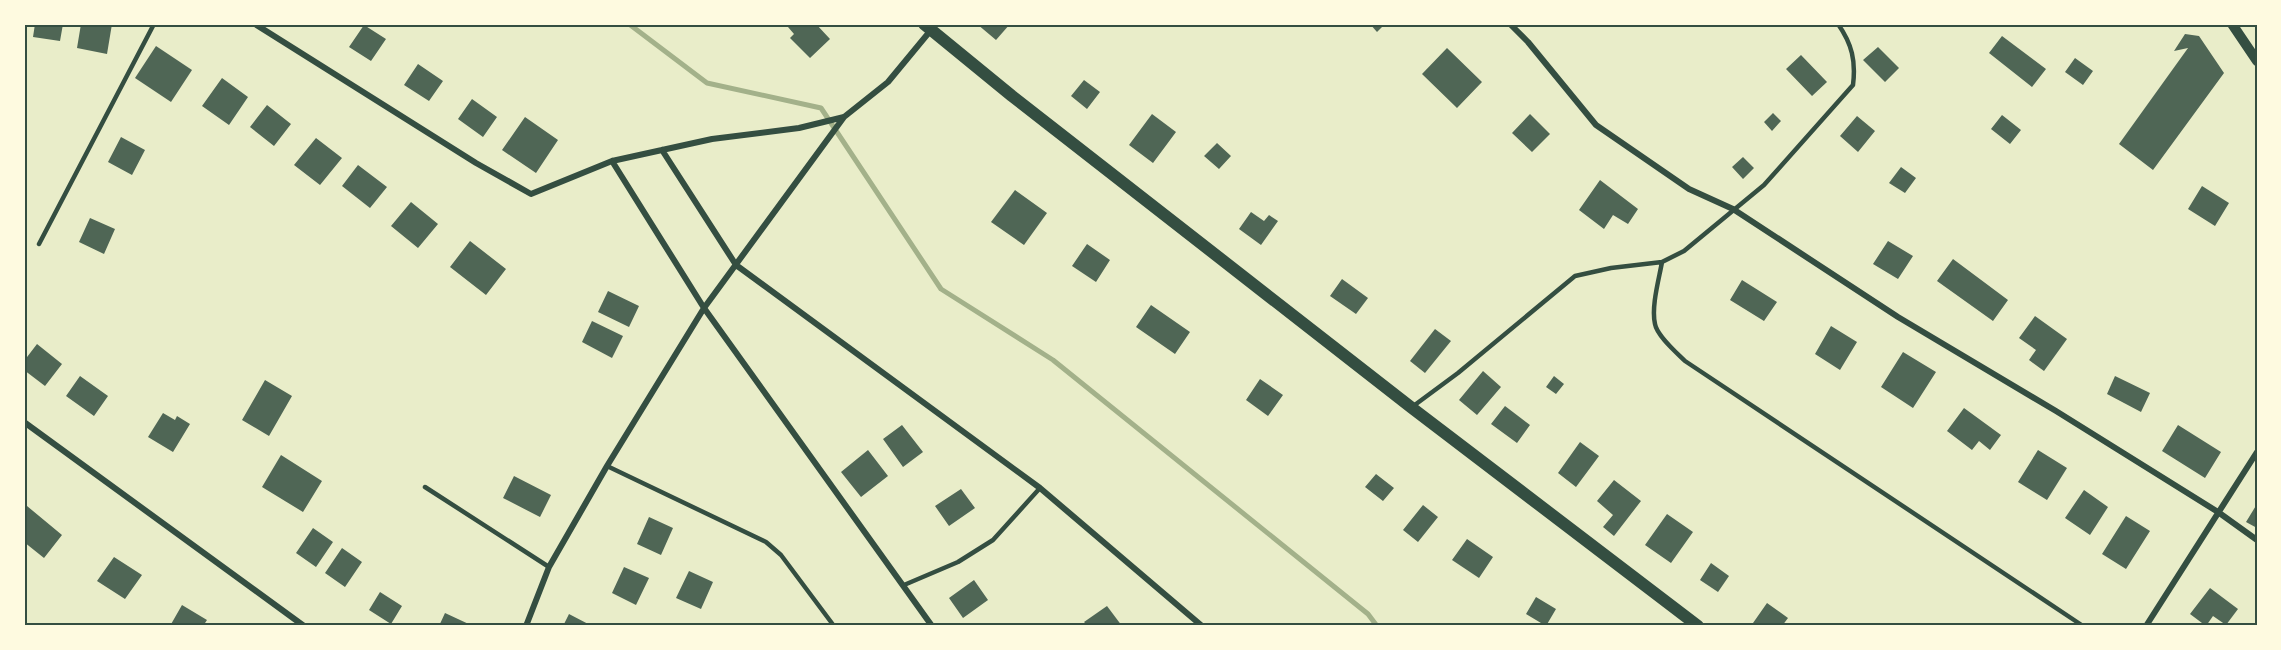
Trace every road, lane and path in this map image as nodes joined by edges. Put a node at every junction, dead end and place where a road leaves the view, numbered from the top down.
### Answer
1 (154, 24) edge
2 (255, 24) edge
3 (1510, 24) edge
4 (1838, 24) edge
5 (2232, 24) edge
6 (928, 27) edge
7 (2257, 61) edge
8 (844, 117) junction
9 (662, 150) junction
10 (612, 161) junction
11 (1733, 210) junction
12 (39, 244) dead end
13 (1662, 262) junction
14 (736, 265) junction
15 (704, 308) junction
16 (1412, 408) junction
17 (24, 422) edge
18 (2257, 452) edge
19 (607, 466) junction
20 (425, 488) dead end
21 (1040, 488) junction
22 (2218, 512) junction
23 (2257, 540) edge
24 (549, 567) junction
25 (904, 585) junction
26 (304, 626) edge
27 (526, 626) edge
28 (834, 626) edge
29 (932, 626) edge
30 (1202, 626) edge
31 (1698, 626) edge
32 (2083, 626) edge
33 (2146, 626) edge

1 - 12 lane
2 - 10 street
3 - 11 street
4 - 11 lane
5 - 7 street
6 - 8 street
6 - 16 main road
8 - 9 street
8 - 14 street
9 - 10 street
9 - 14 street
10 - 15 street
11 - 13 lane
11 - 22 street
13 - 16 lane
13 - 32 lane
14 - 15 street
14 - 21 street
15 - 19 street
15 - 25 street
16 - 31 main road
17 - 26 street
18 - 22 street
19 - 24 street
19 - 28 lane
20 - 24 lane
21 - 25 lane
21 - 30 street
22 - 23 street
22 - 33 street
24 - 27 street
25 - 29 street

